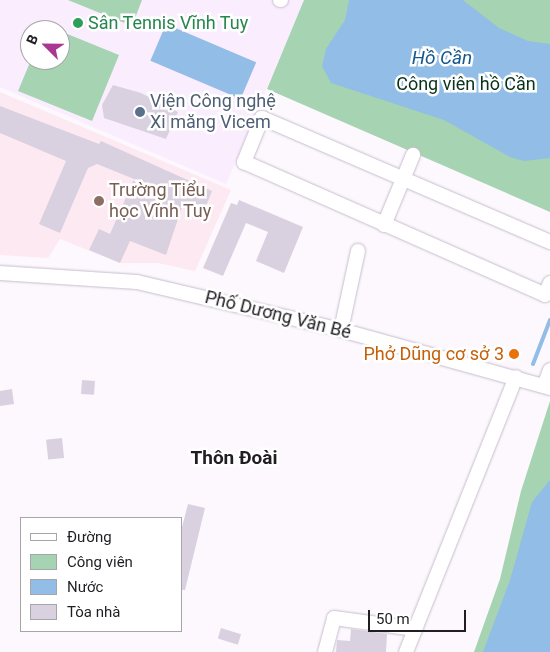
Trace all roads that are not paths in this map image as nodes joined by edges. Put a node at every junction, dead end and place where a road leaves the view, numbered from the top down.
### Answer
1 (413, 155) dead end
2 (404, 178) junction
3 (384, 225) junction
4 (550, 242) edge
5 (358, 251) dead end
6 (0, 273) edge
7 (549, 286) edge
8 (341, 330) junction
9 (550, 370) edge
10 (516, 377) junction
11 (547, 387) edge
12 (415, 629) junction
13 (325, 652) edge
14 (406, 652) edge

1 - 2 street
2 - 3 street
2 - 3 street
2 - 4 street
3 - 7 street
5 - 8 street
6 - 8 street, Phố Dương Văn Bé
8 - 10 street, Phố Dương Văn Bé
9 - 11 street
10 - 11 street, Phố Dương Văn Bé
10 - 12 street
12 - 13 street
12 - 14 street

